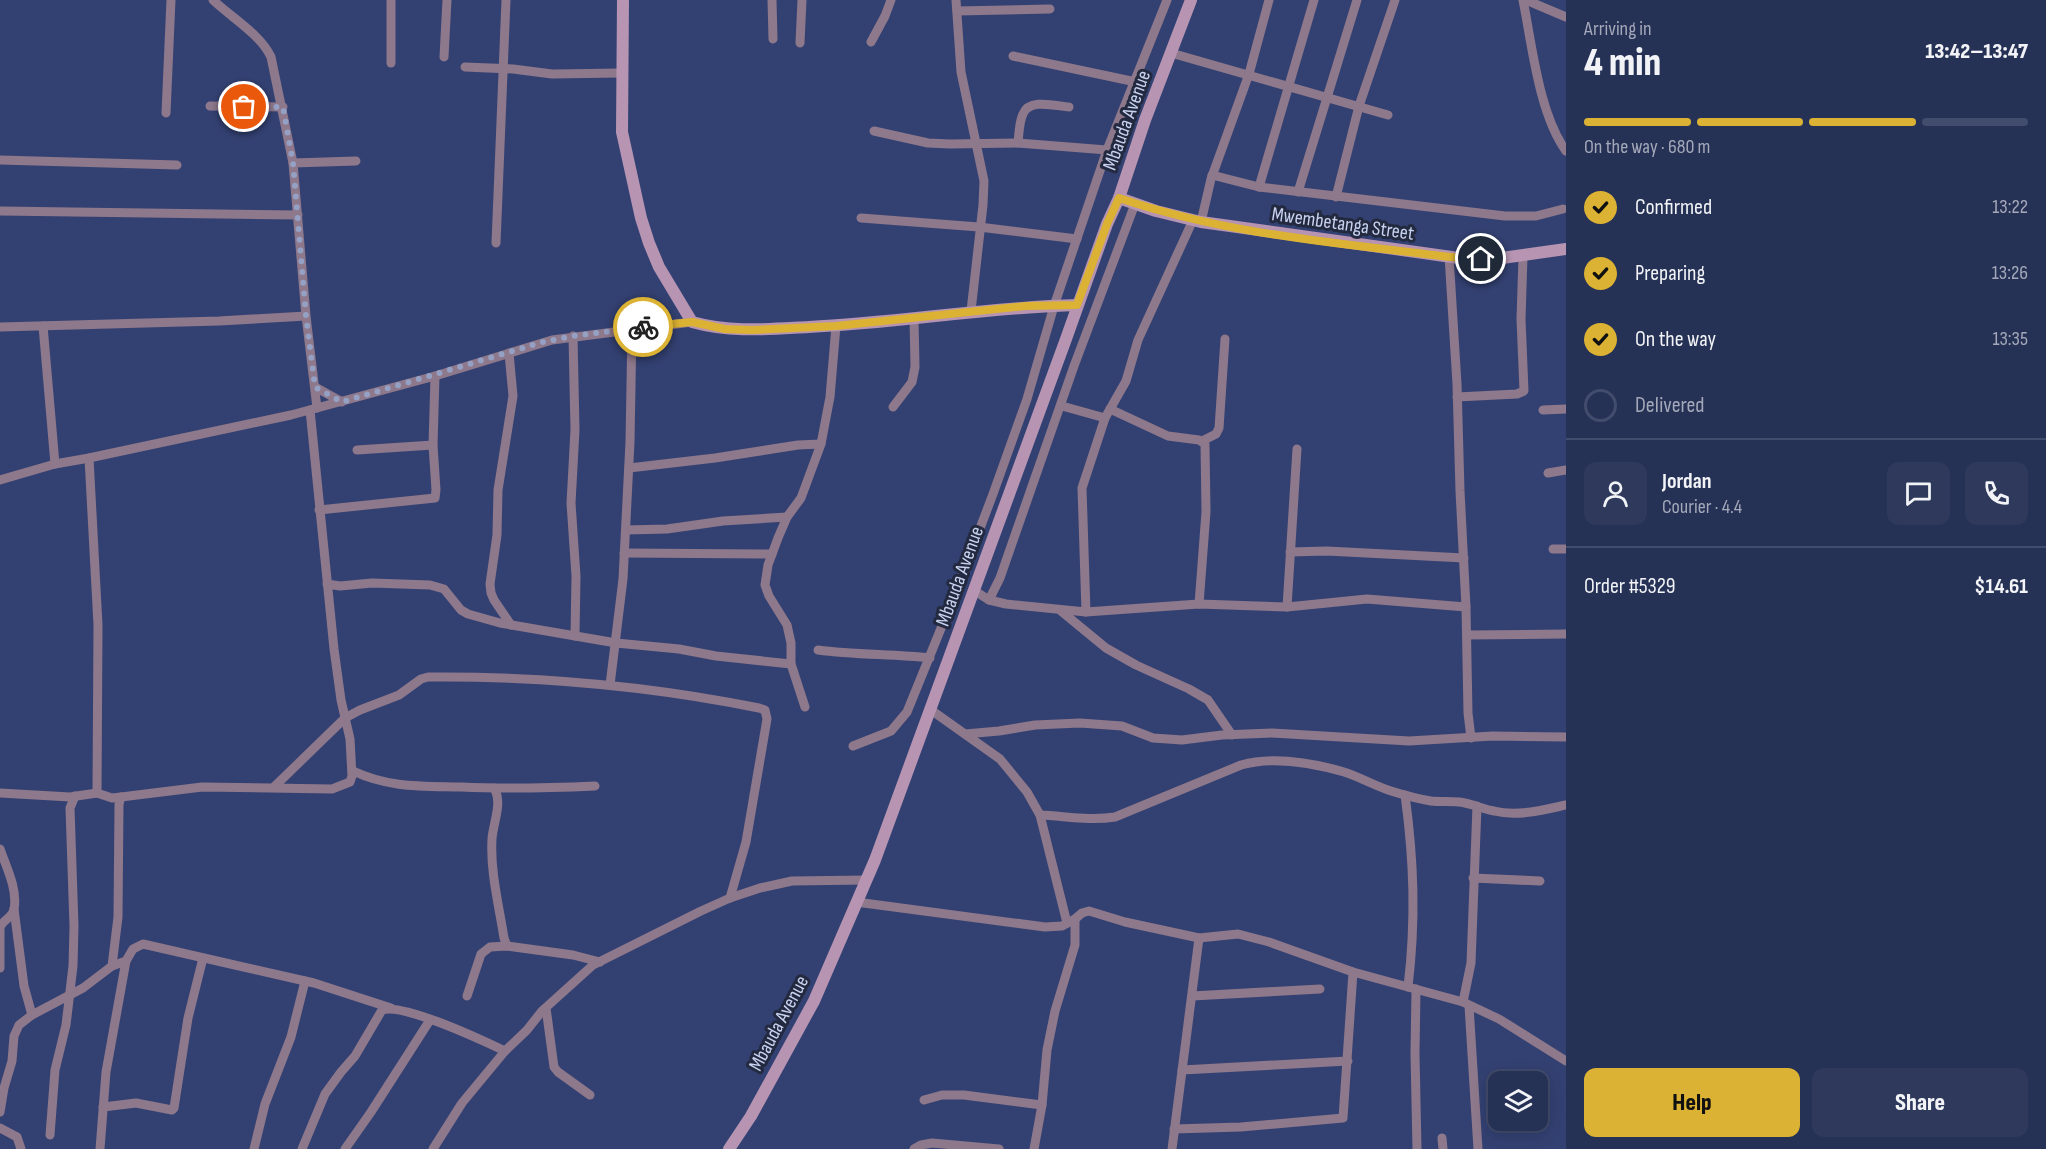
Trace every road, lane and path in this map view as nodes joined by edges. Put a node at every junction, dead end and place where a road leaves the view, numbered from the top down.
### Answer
1 (171, 0) edge
2 (213, 0) edge
3 (390, 0) edge
4 (447, 0) edge
5 (506, 0) edge
6 (623, 0) edge
7 (772, 0) edge
8 (802, 0) edge
9 (891, 0) edge
10 (956, 0) edge
11 (1167, 0) edge
12 (1191, 0) edge
13 (1269, 0) edge
14 (1314, 0) edge
15 (1357, 0) edge
16 (1395, 0) edge
17 (1525, 0) edge
18 (1050, 9) dead end
19 (957, 11) junction
20 (1566, 17) edge
21 (773, 39) dead end
22 (871, 42) dead end
23 (800, 43) dead end
24 (1171, 53) junction
25 (1013, 56) dead end
26 (444, 57) dead end
27 (391, 63) dead end
28 (465, 68) dead end
29 (503, 68) junction
30 (621, 73) junction
31 (1249, 74) junction
32 (1136, 82) junction
33 (1289, 86) junction
34 (1329, 97) junction
35 (210, 106) dead end
36 (1359, 106) junction
37 (283, 107) junction
38 (1069, 107) dead end
39 (166, 113) dead end
40 (1388, 115) dead end
41 (874, 131) dead end
42 (977, 143) junction
43 (1018, 143) junction
44 (1107, 150) junction
45 (1566, 152) edge
46 (0, 160) edge
47 (356, 161) dead end
48 (293, 163) junction
49 (177, 165) dead end
50 (1212, 175) junction
51 (1259, 187) junction
52 (1298, 192) junction
53 (1336, 197) junction
54 (1119, 198) junction
55 (1135, 204) junction
56 (1563, 209) dead end
57 (0, 212) edge
58 (298, 215) junction
59 (861, 218) dead end
60 (1197, 221) junction
61 (980, 227) junction
62 (1077, 239) junction
63 (496, 243) dead end
64 (1566, 249) edge
65 (1449, 256) junction
66 (1523, 256) junction
67 (1077, 305) junction
68 (1054, 306) junction
69 (971, 311) junction
70 (306, 316) junction
71 (914, 318) junction
72 (692, 322) junction
73 (43, 326) junction
74 (836, 326) junction
75 (0, 327) edge
76 (632, 329) junction
77 (573, 336) junction
78 (1225, 339) dead end
79 (509, 353) junction
80 (435, 376) junction
81 (315, 387) junction
82 (1457, 397) junction
83 (342, 402) junction
84 (1062, 406) junction
85 (893, 407) dead end
86 (314, 409) junction
87 (1566, 409) edge
88 (1543, 410) dead end
89 (1107, 413) junction
90 (1202, 441) junction
91 (821, 444) junction
92 (433, 445) junction
93 (1297, 449) dead end
94 (357, 450) dead end
95 (89, 458) junction
96 (55, 464) junction
97 (629, 468) junction
98 (1566, 470) edge
99 (1548, 473) dead end
100 (0, 480) edge
101 (320, 510) junction
102 (787, 517) junction
103 (626, 530) junction
104 (1553, 549) dead end
105 (1566, 549) edge
106 (1290, 552) junction
107 (624, 553) junction
108 (772, 554) junction
109 (1464, 558) junction
110 (327, 584) junction
111 (975, 591) junction
112 (989, 600) junction
113 (1199, 604) junction
114 (1287, 607) junction
115 (1466, 607) junction
116 (1061, 611) junction
117 (1086, 612) junction
118 (511, 625) junction
119 (1566, 634) edge
120 (1467, 635) junction
121 (575, 636) junction
122 (616, 643) junction
123 (818, 650) dead end
124 (930, 658) junction
125 (791, 664) junction
126 (610, 685) junction
127 (805, 707) dead end
128 (932, 710) junction
129 (345, 718) junction
130 (965, 734) junction
131 (1232, 735) junction
132 (1566, 736) edge
133 (1471, 738) junction
134 (853, 746) dead end
135 (353, 771) junction
136 (596, 786) dead end
137 (274, 787) junction
138 (494, 788) junction
139 (0, 793) edge
140 (97, 793) junction
141 (1405, 795) junction
142 (75, 796) junction
143 (121, 797) junction
144 (1566, 805) edge
145 (1478, 806) junction
146 (1040, 815) junction
147 (0, 849) edge
148 (1473, 878) junction
149 (866, 880) junction
150 (1540, 881) dead end
151 (730, 898) junction
152 (856, 903) junction
153 (14, 909) junction
154 (1071, 921) junction
155 (0, 928) edge
156 (1199, 938) junction
157 (507, 946) junction
158 (203, 958) junction
159 (126, 961) junction
160 (600, 962) junction
161 (112, 966) junction
162 (0, 968) edge
163 (1353, 972) junction
164 (305, 981) junction
165 (1412, 988) junction
166 (1320, 989) dead end
167 (467, 996) dead end
168 (1192, 996) junction
169 (69, 997) junction
170 (1466, 1004) junction
171 (391, 1008) junction
172 (546, 1008) junction
173 (32, 1014) junction
174 (430, 1020) junction
175 (505, 1050) junction
176 (1348, 1061) junction
177 (1566, 1061) edge
178 (1182, 1070) junction
179 (590, 1095) dead end
180 (924, 1100) dead end
181 (1042, 1105) junction
182 (103, 1107) junction
183 (0, 1112) edge
184 (0, 1128) edge
185 (1174, 1129) junction
186 (50, 1135) dead end
187 (1442, 1138) dead end
188 (21, 1149) edge
189 (100, 1149) edge
190 (254, 1149) edge
191 (302, 1149) edge
192 (345, 1149) edge
193 (433, 1149) edge
194 (729, 1149) edge
195 (914, 1149) edge
196 (999, 1149) edge
197 (1034, 1149) edge
198 (1172, 1149) edge
199 (1418, 1149) edge
200 (1443, 1149) edge
201 (1478, 1149) edge

1 - 39 street
2 - 37 street
3 - 27 street
4 - 26 street
5 - 29 street
6 - 30 street
7 - 21 street
8 - 23 street
9 - 22 street
10 - 19 street
11 - 32 street
12 - 24 street, Mbauda Avenue
13 - 31 street
14 - 33 street
15 - 34 street
16 - 36 street
17 - 20 street
17 - 45 street
18 - 19 street
19 - 42 street
24 - 31 street
24 - 54 street, Mbauda Avenue
25 - 32 street
28 - 29 street
29 - 30 street
29 - 63 street
30 - 72 street
31 - 33 street
31 - 50 street
32 - 44 street
33 - 34 street
33 - 51 street
34 - 36 street
34 - 52 street
35 - 37 street
36 - 40 street
36 - 53 street
37 - 48 street
38 - 43 street
41 - 42 street
42 - 43 street
42 - 61 street
43 - 44 street
44 - 62 street
46 - 49 street
47 - 48 street
48 - 58 street
50 - 51 street
50 - 60 street
51 - 52 street
52 - 53 street
53 - 56 street
54 - 55 street, Mwembetanga Street
54 - 67 street, Mbauda Avenue
55 - 60 street, Mwembetanga Street
55 - 84 street
57 - 58 street
58 - 70 street
59 - 61 street
60 - 65 street, Mwembetanga Street
60 - 89 street
61 - 62 street
61 - 69 street
62 - 68 street
64 - 66 street, Mwembetanga Street
65 - 66 street, Mwembetanga Street
65 - 82 street
66 - 82 street
67 - 68 street
67 - 111 street, Mbauda Avenue
68 - 69 street
68 - 124 street
69 - 71 street
70 - 73 street
70 - 81 street
71 - 74 street
71 - 85 street
72 - 74 street
72 - 76 street
73 - 75 street
73 - 96 street
74 - 91 street
76 - 77 street
76 - 97 street
77 - 79 street
77 - 121 street
78 - 90 street
79 - 80 street
79 - 118 street
80 - 83 street
80 - 92 street
81 - 83 street
81 - 86 street
82 - 109 street
83 - 86 street
84 - 89 street
84 - 112 street
86 - 95 street
86 - 101 street
87 - 88 street
89 - 90 street
89 - 117 street
90 - 113 street
91 - 97 street
91 - 102 street
92 - 94 street
92 - 101 street
93 - 106 street
95 - 96 street
95 - 140 street
96 - 100 street
97 - 103 street
98 - 99 street
101 - 110 street
102 - 103 street
102 - 108 street
103 - 107 street
104 - 105 street
106 - 109 street
106 - 114 street
107 - 108 street
107 - 122 street
108 - 125 street
109 - 115 street
110 - 118 street
110 - 129 street
111 - 112 street
111 - 128 street, Mbauda Avenue
112 - 116 street
113 - 114 street
113 - 117 street
114 - 115 street
115 - 120 street
116 - 117 street
116 - 131 street
118 - 121 street
119 - 120 street
120 - 133 street
121 - 122 street
122 - 125 street
122 - 126 street
123 - 124 street
124 - 134 street
125 - 127 street
126 - 129 street
126 - 151 street
128 - 130 street
128 - 149 street, Mbauda Avenue
129 - 135 street
129 - 137 street
130 - 131 street
130 - 146 street
131 - 133 street
132 - 133 street
135 - 137 street
135 - 138 street
136 - 138 street
137 - 143 street
138 - 157 street
139 - 142 street
140 - 142 street
140 - 143 street
141 - 145 street
141 - 146 street
141 - 165 street
142 - 169 street
143 - 161 street
144 - 145 street
145 - 148 street
146 - 154 street
147 - 153 street
148 - 150 street
148 - 170 street
149 - 151 street
149 - 152 street, Mbauda Avenue
151 - 160 street
152 - 154 street
152 - 194 street, Mbauda Avenue
153 - 155 street
153 - 173 street
154 - 156 street
154 - 181 street
155 - 162 street
156 - 163 street
156 - 168 street
157 - 160 street
157 - 167 street
158 - 159 street
158 - 164 street
158 - 182 street
159 - 161 street
159 - 182 street
160 - 172 street
161 - 169 street
163 - 165 street
163 - 176 street
164 - 171 street
164 - 190 street
165 - 170 street
165 - 199 street
166 - 168 street
168 - 178 street
169 - 173 street
169 - 186 street
170 - 177 street
170 - 201 street
171 - 174 street
171 - 191 street
172 - 175 street
172 - 179 street
173 - 183 street
174 - 175 street
174 - 192 street
175 - 193 street
176 - 178 street
176 - 185 street
178 - 185 street
180 - 181 street
181 - 197 street
182 - 189 street
184 - 188 street
185 - 198 street
187 - 200 street
195 - 196 street

